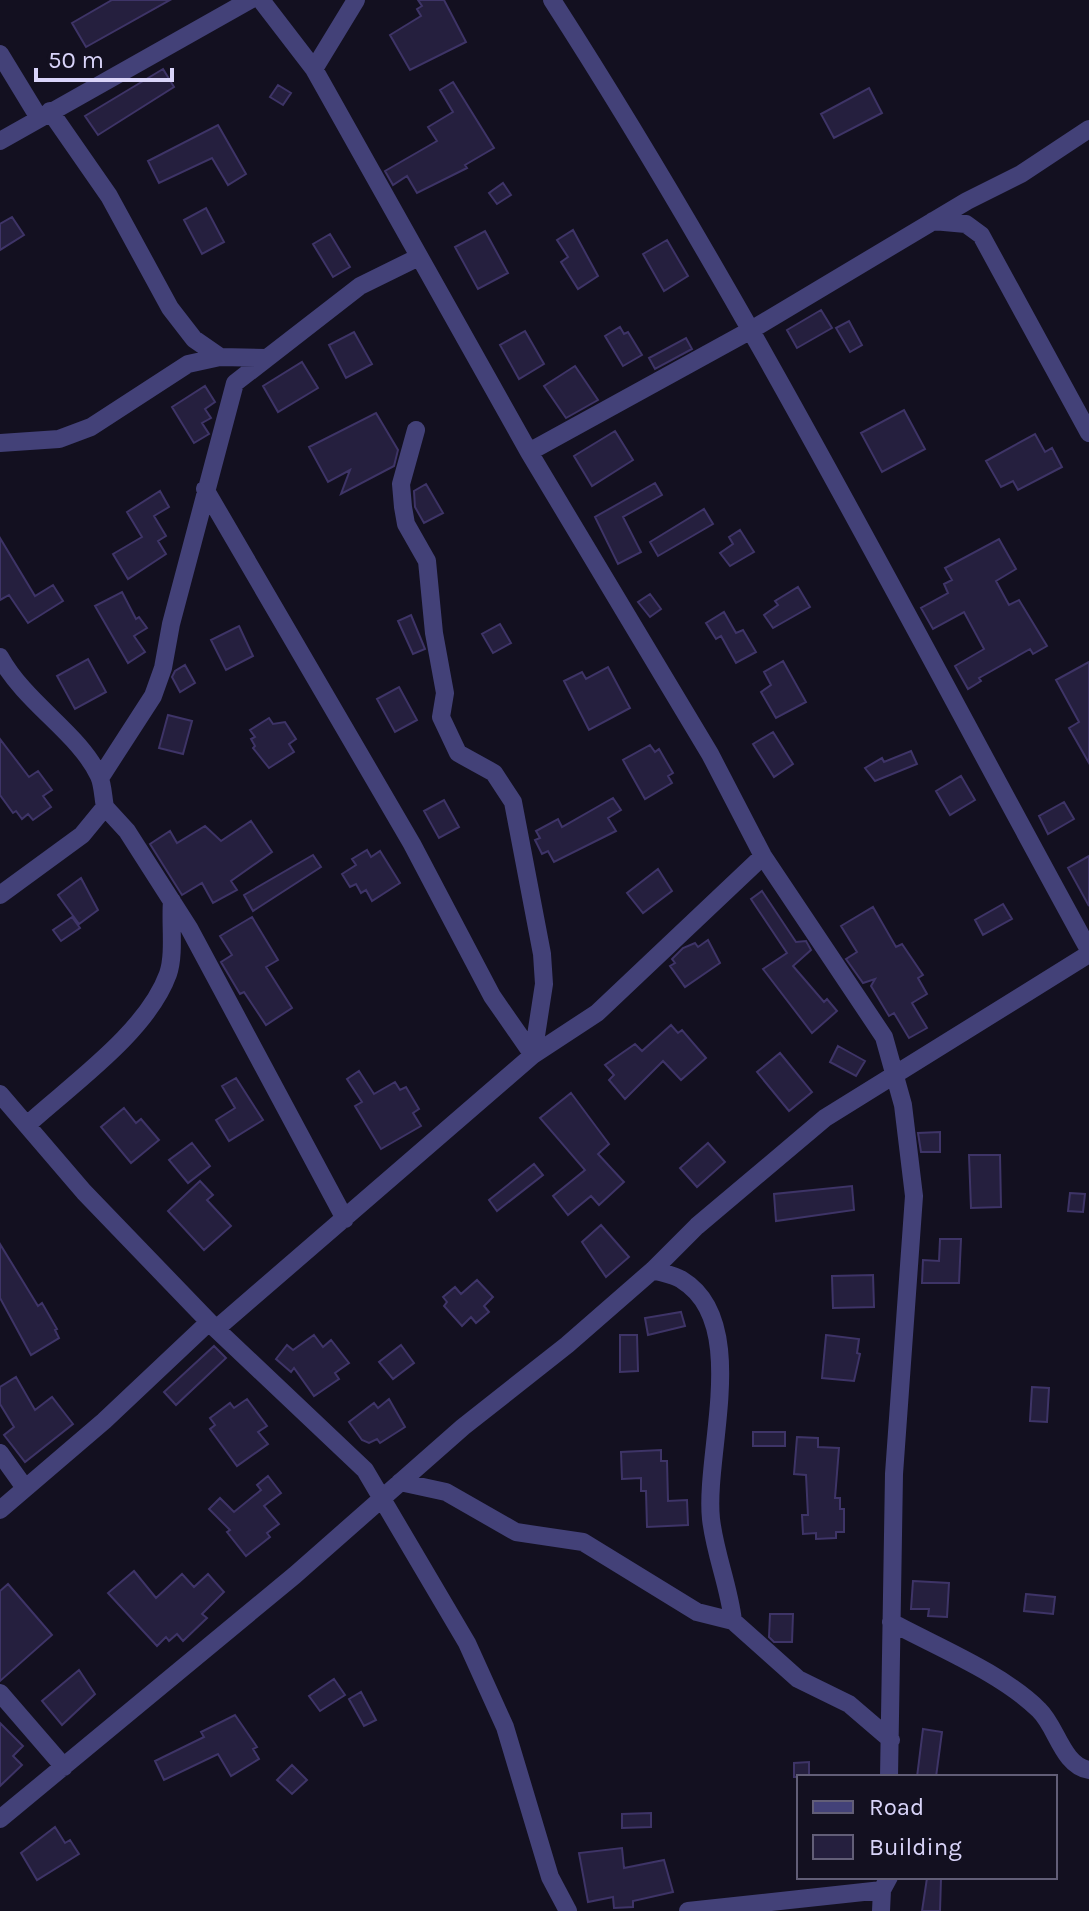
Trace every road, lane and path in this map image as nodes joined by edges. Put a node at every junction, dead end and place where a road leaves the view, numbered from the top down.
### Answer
1 (250, 0) edge
2 (261, 0) edge
3 (356, 0) edge
4 (552, 0) edge
5 (0, 54) edge
6 (314, 69) junction
7 (44, 115) junction
8 (1089, 129) edge
9 (0, 141) edge
10 (932, 221) junction
11 (417, 258) junction
12 (751, 330) junction
13 (220, 357) junction
14 (266, 358) junction
15 (416, 430) dead end
16 (1089, 433) edge
17 (0, 443) edge
18 (529, 452) junction
19 (205, 489) junction
20 (0, 657) edge
21 (100, 778) junction
22 (105, 807) junction
23 (763, 856) junction
24 (0, 895) edge
25 (172, 901) junction
26 (1089, 952) edge
27 (533, 1055) junction
28 (895, 1073) junction
29 (0, 1094) edge
30 (27, 1125) junction
31 (345, 1219) junction
32 (653, 1270) junction
33 (213, 1326) junction
34 (0, 1453) edge
35 (400, 1482) junction
36 (25, 1488) junction
37 (382, 1498) junction
38 (0, 1510) edge
39 (733, 1621) junction
40 (891, 1622) junction
41 (0, 1693) edge
42 (891, 1740) junction
43 (64, 1767) junction
44 (1089, 1770) edge
45 (889, 1775) edge
46 (0, 1819) edge
47 (886, 1884) edge
48 (568, 1911) edge
49 (688, 1911) edge
50 (881, 1911) edge

1 - 7 street
2 - 6 street
3 - 6 street
4 - 12 street
5 - 7 street
6 - 11 street
7 - 9 street
7 - 13 street
8 - 10 street
10 - 12 street
10 - 16 street
11 - 14 street
11 - 18 street
12 - 18 street
12 - 26 street
13 - 14 street
13 - 17 street
14 - 19 street
15 - 27 street
18 - 23 street
19 - 21 street
19 - 27 street
20 - 21 street
21 - 22 street
22 - 24 street
22 - 25 street
23 - 27 street
23 - 28 street
25 - 30 street
25 - 31 street
26 - 28 street
27 - 31 street
28 - 32 street
28 - 40 street
29 - 30 street
30 - 33 street
31 - 33 street
32 - 35 street
32 - 39 street
33 - 36 street
33 - 37 street
34 - 36 street
35 - 37 street
35 - 39 street
36 - 38 street
37 - 43 street
37 - 48 street
39 - 42 street
40 - 42 street
40 - 44 street
41 - 43 street
42 - 45 street
43 - 46 street
47 - 49 street
47 - 50 street

